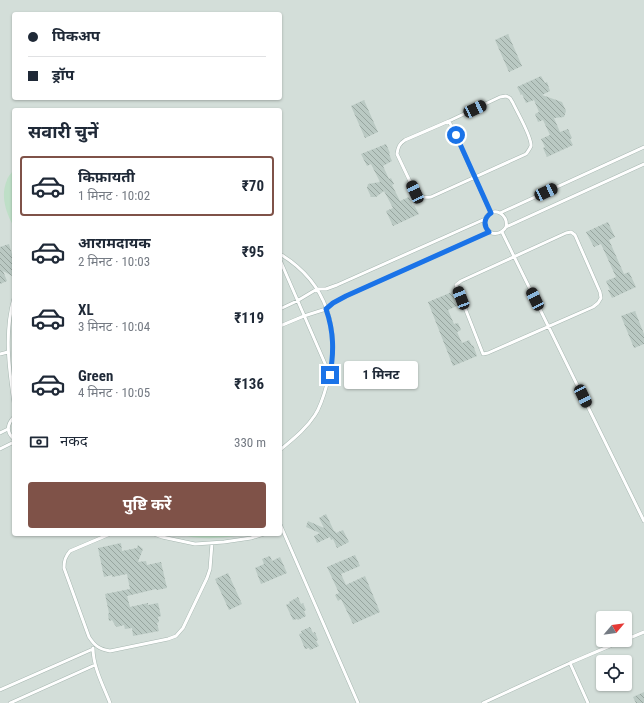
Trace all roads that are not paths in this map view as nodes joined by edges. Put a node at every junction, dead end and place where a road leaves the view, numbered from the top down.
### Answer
1 (449, 121) junction
2 (644, 147) edge
3 (644, 164) edge
4 (476, 177) junction
5 (491, 213) junction
6 (500, 213) junction
7 (486, 219) junction
8 (506, 227) junction
9 (489, 232) junction
10 (502, 232) junction
11 (282, 255) edge
12 (514, 257) junction
13 (282, 265) edge
14 (317, 289) junction
15 (298, 301) junction
16 (12, 304) edge
17 (282, 308) edge
18 (326, 309) junction
19 (304, 316) junction
20 (282, 325) edge
21 (548, 327) junction
22 (8, 352) junction
23 (0, 354) edge
24 (330, 375) junction
25 (12, 390) edge
26 (12, 419) edge
27 (8, 429) junction
28 (0, 433) edge
29 (12, 437) edge
30 (12, 443) edge
31 (282, 448) edge
32 (0, 449) edge
33 (644, 521) edge
34 (282, 531) edge
35 (105, 536) edge
36 (159, 536) edge
37 (258, 536) edge
38 (212, 543) junction
39 (644, 632) edge
40 (632, 637) edge
41 (93, 644) junction
42 (608, 647) edge
43 (93, 649) junction
44 (570, 663) junction
45 (95, 665) junction
46 (0, 690) edge
47 (10, 703) edge
48 (110, 703) edge
49 (358, 703) edge
50 (483, 703) edge
51 (588, 703) edge

1 - 4 lane
1 - 4 lane
1 - 4 lane
2 - 6 lane
3 - 8 lane
4 - 5 lane
5 - 6 lane
5 - 7 lane
6 - 8 lane
7 - 9 lane
7 - 14 lane
8 - 10 lane
9 - 10 lane
9 - 18 lane
10 - 12 lane
11 - 14 lane
12 - 21 lane
12 - 21 lane
12 - 21 lane
13 - 15 lane
14 - 15 lane
14 - 18 lane
15 - 17 lane
15 - 19 lane
16 - 22 lane
18 - 19 lane
18 - 24 lane
19 - 20 lane
19 - 24 lane
21 - 33 lane
22 - 23 lane
22 - 25 lane
24 - 31 lane
26 - 27 lane
27 - 28 lane
27 - 29 lane
30 - 32 lane
34 - 49 lane
35 - 41 lane
36 - 38 lane
37 - 38 lane
38 - 41 lane
39 - 40 lane
41 - 43 lane
42 - 44 lane
43 - 45 lane
43 - 46 lane
44 - 50 lane
44 - 51 lane
45 - 47 lane
45 - 48 lane

